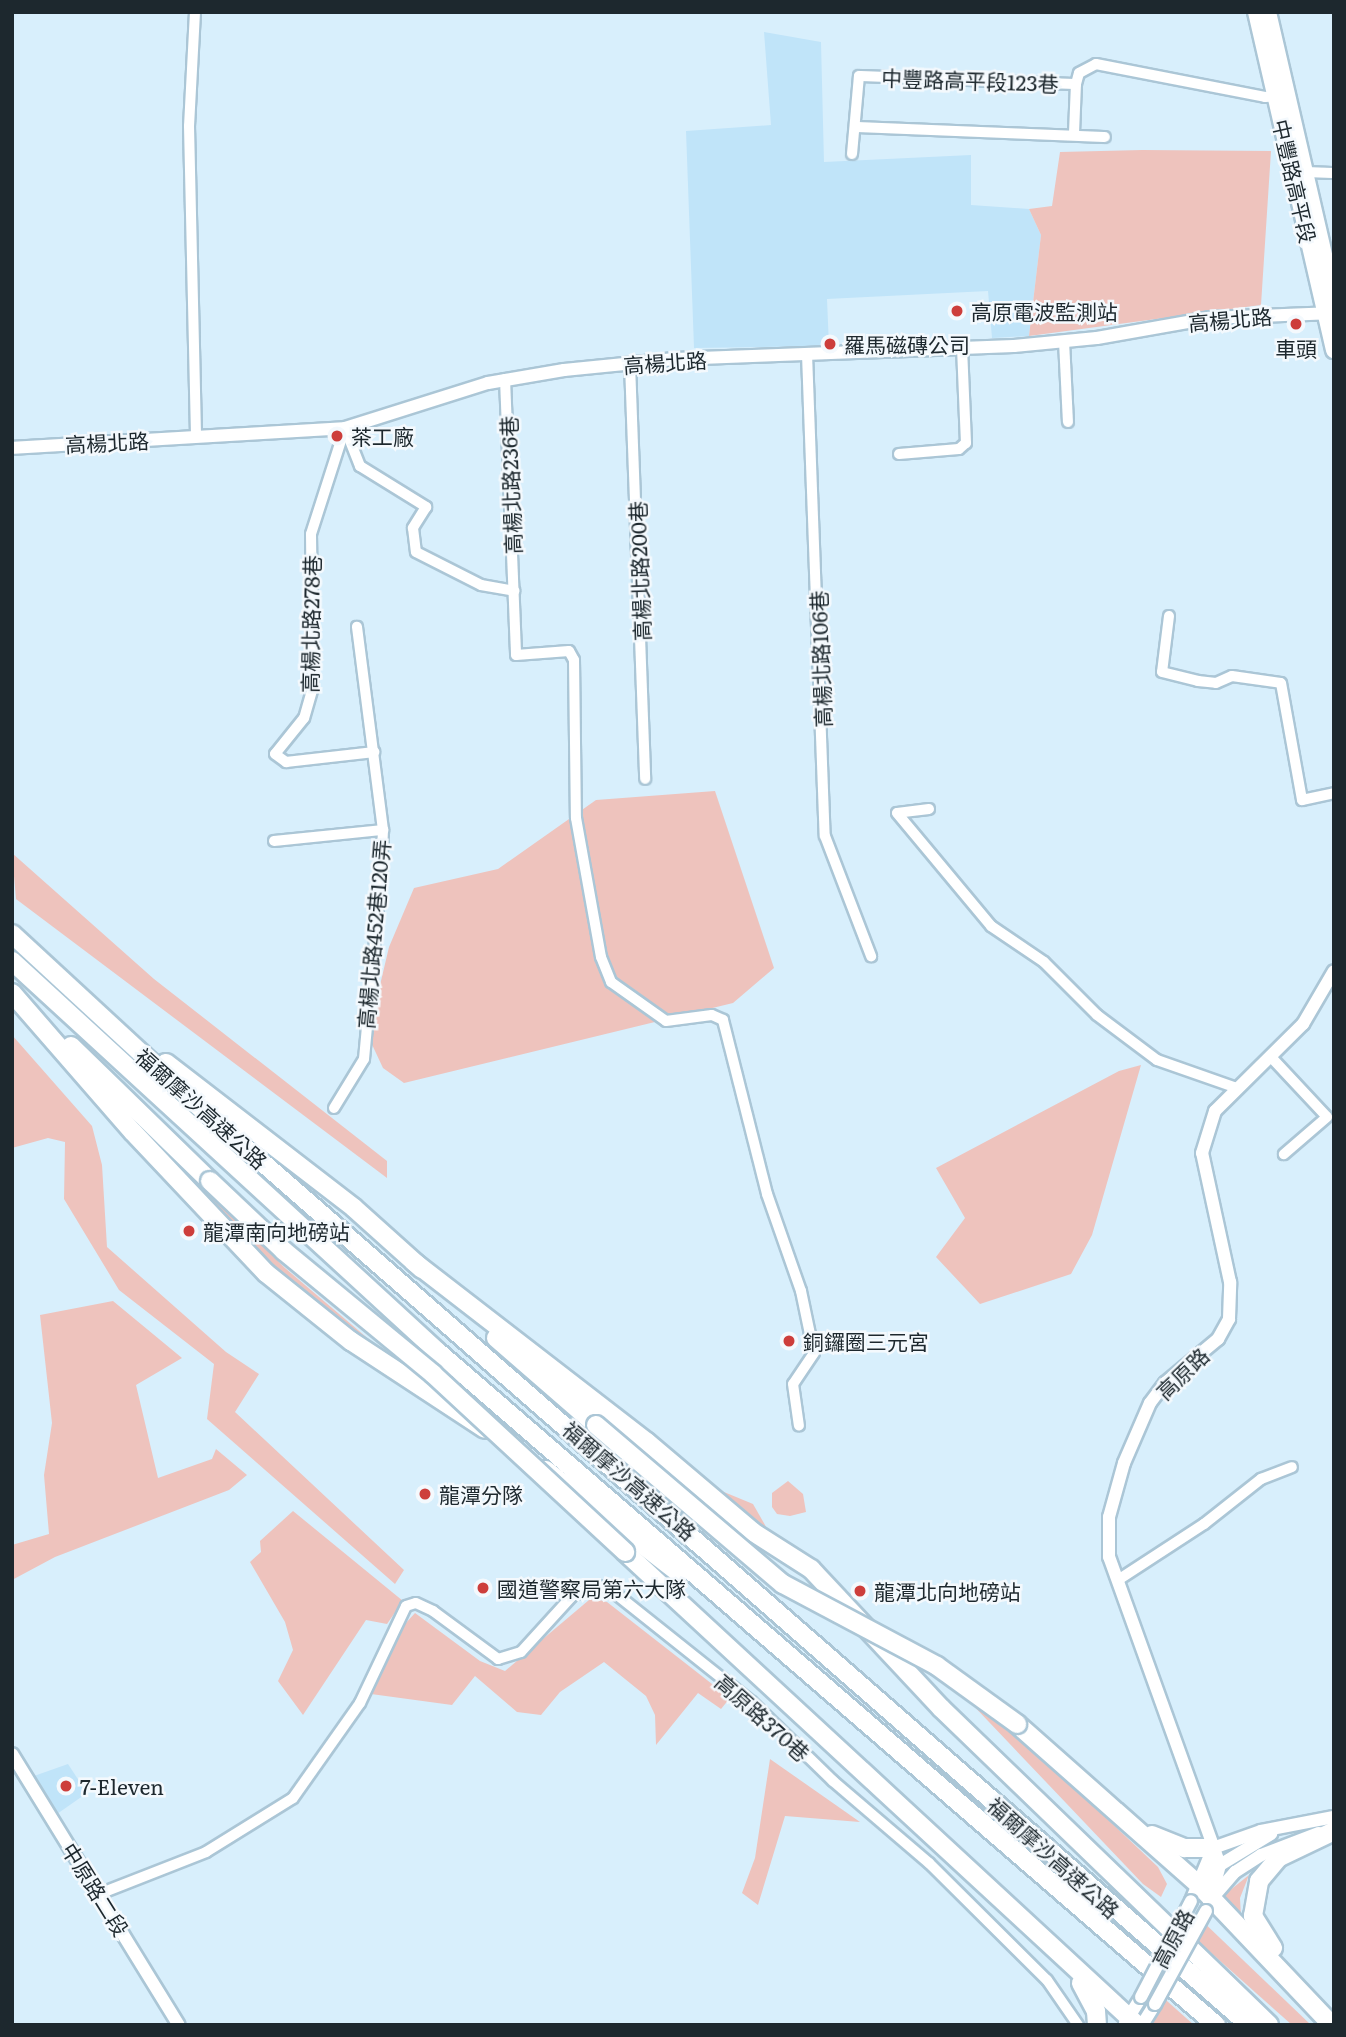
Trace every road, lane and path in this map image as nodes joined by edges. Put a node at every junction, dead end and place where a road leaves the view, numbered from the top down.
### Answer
1 (195, 12) edge
2 (1256, 12) edge
3 (1268, 12) edge
4 (1076, 84) junction
5 (1281, 96) junction
6 (856, 127) junction
7 (1074, 133) junction
8 (1105, 137) dead end
9 (852, 153) dead end
10 (1304, 172) junction
11 (1334, 173) edge
12 (1333, 293) edge
13 (1329, 312) edge
14 (1064, 341) junction
15 (962, 348) junction
16 (1334, 350) edge
17 (807, 354) junction
18 (630, 364) junction
19 (505, 379) junction
20 (1068, 422) dead end
21 (345, 428) junction
22 (196, 437) junction
23 (12, 448) edge
24 (899, 454) dead end
25 (514, 591) junction
26 (1169, 616) dead end
27 (357, 627) dead end
28 (374, 752) junction
29 (645, 779) dead end
30 (1334, 793) edge
31 (929, 809) dead end
32 (383, 830) junction
33 (274, 841) dead end
34 (12, 934) edge
35 (871, 956) dead end
36 (12, 961) edge
37 (1334, 971) edge
38 (12, 992) edge
39 (82, 1000) junction
40 (1270, 1056) junction
41 (1234, 1087) junction
42 (334, 1108) dead end
43 (1284, 1154) dead end
44 (414, 1262) junction
45 (799, 1426) dead end
46 (1292, 1467) dead end
47 (1118, 1580) junction
48 (752, 1621) junction
49 (12, 1754) edge
50 (1334, 1817) edge
51 (1127, 1822) junction
52 (1304, 1822) junction
53 (1334, 1830) edge
54 (1216, 1857) junction
55 (99, 1894) junction
56 (1202, 1899) junction
57 (1068, 1966) junction
58 (1314, 2004) junction
59 (1133, 2023) edge
60 (179, 2025) edge
61 (1078, 2025) edge
62 (1097, 2025) edge
63 (1216, 2025) edge
64 (1249, 2025) edge
65 (1269, 2025) edge
66 (1332, 2025) edge

1 - 22 street
2 - 5 main road, 中豐路高平段
3 - 5 main road, 中豐路高平段
4 - 5 street, 中豐路高平段123巷
4 - 6 street, 中豐路高平段123巷
4 - 7 street
5 - 10 main road, 中豐路高平段
5 - 13 main road, 中豐路高平段
6 - 7 street
6 - 9 street, 中豐路高平段123巷
7 - 8 street
10 - 11 street
10 - 12 main road, 中豐路高平段
13 - 14 street, 高楊北路
13 - 16 main road, 中豐路高平段
14 - 15 street, 高楊北路
14 - 20 street
15 - 17 street, 高楊北路
15 - 24 street
17 - 18 street, 高楊北路
17 - 35 street, 高楊北路106巷
18 - 19 street, 高楊北路
18 - 29 street, 高楊北路200巷
19 - 21 street, 高楊北路
19 - 25 street, 高楊北路236巷
21 - 22 street, 高楊北路
21 - 25 street
21 - 28 street, 高楊北路278巷
22 - 23 street, 高楊北路
25 - 45 street, 高楊北路236巷
26 - 30 street
27 - 28 street, 高楊北路452巷120弄
28 - 32 street, 高楊北路452巷120弄
31 - 41 street
32 - 33 street
32 - 42 street, 高楊北路452巷120弄
34 - 39 highway, 福爾摩沙高速公路
36 - 48 highway, 福爾摩沙高速公路
37 - 40 street, 高原路
38 - 48 highway
38 - 57 highway, bridge
39 - 44 highway
39 - 64 highway, 福爾摩沙高速公路
40 - 41 street, 高原路
40 - 43 street
41 - 47 street, 高原路
44 - 51 highway, bridge
44 - 65 highway
46 - 47 street
47 - 54 street, 高原路
48 - 63 highway, 福爾摩沙高速公路
49 - 55 street, 中原路二段
50 - 52 street
51 - 54 highway
51 - 56 highway
52 - 54 street
52 - 54 street
53 - 56 street
53 - 58 highway
54 - 56 street, 高原路
54 - 56 street
55 - 60 street, 中原路二段
55 - 61 street, 高原路370巷
56 - 58 highway
56 - 59 street, 高原路, bridge
56 - 59 street, 高原路, bridge
57 - 59 highway
57 - 62 highway
58 - 66 highway

